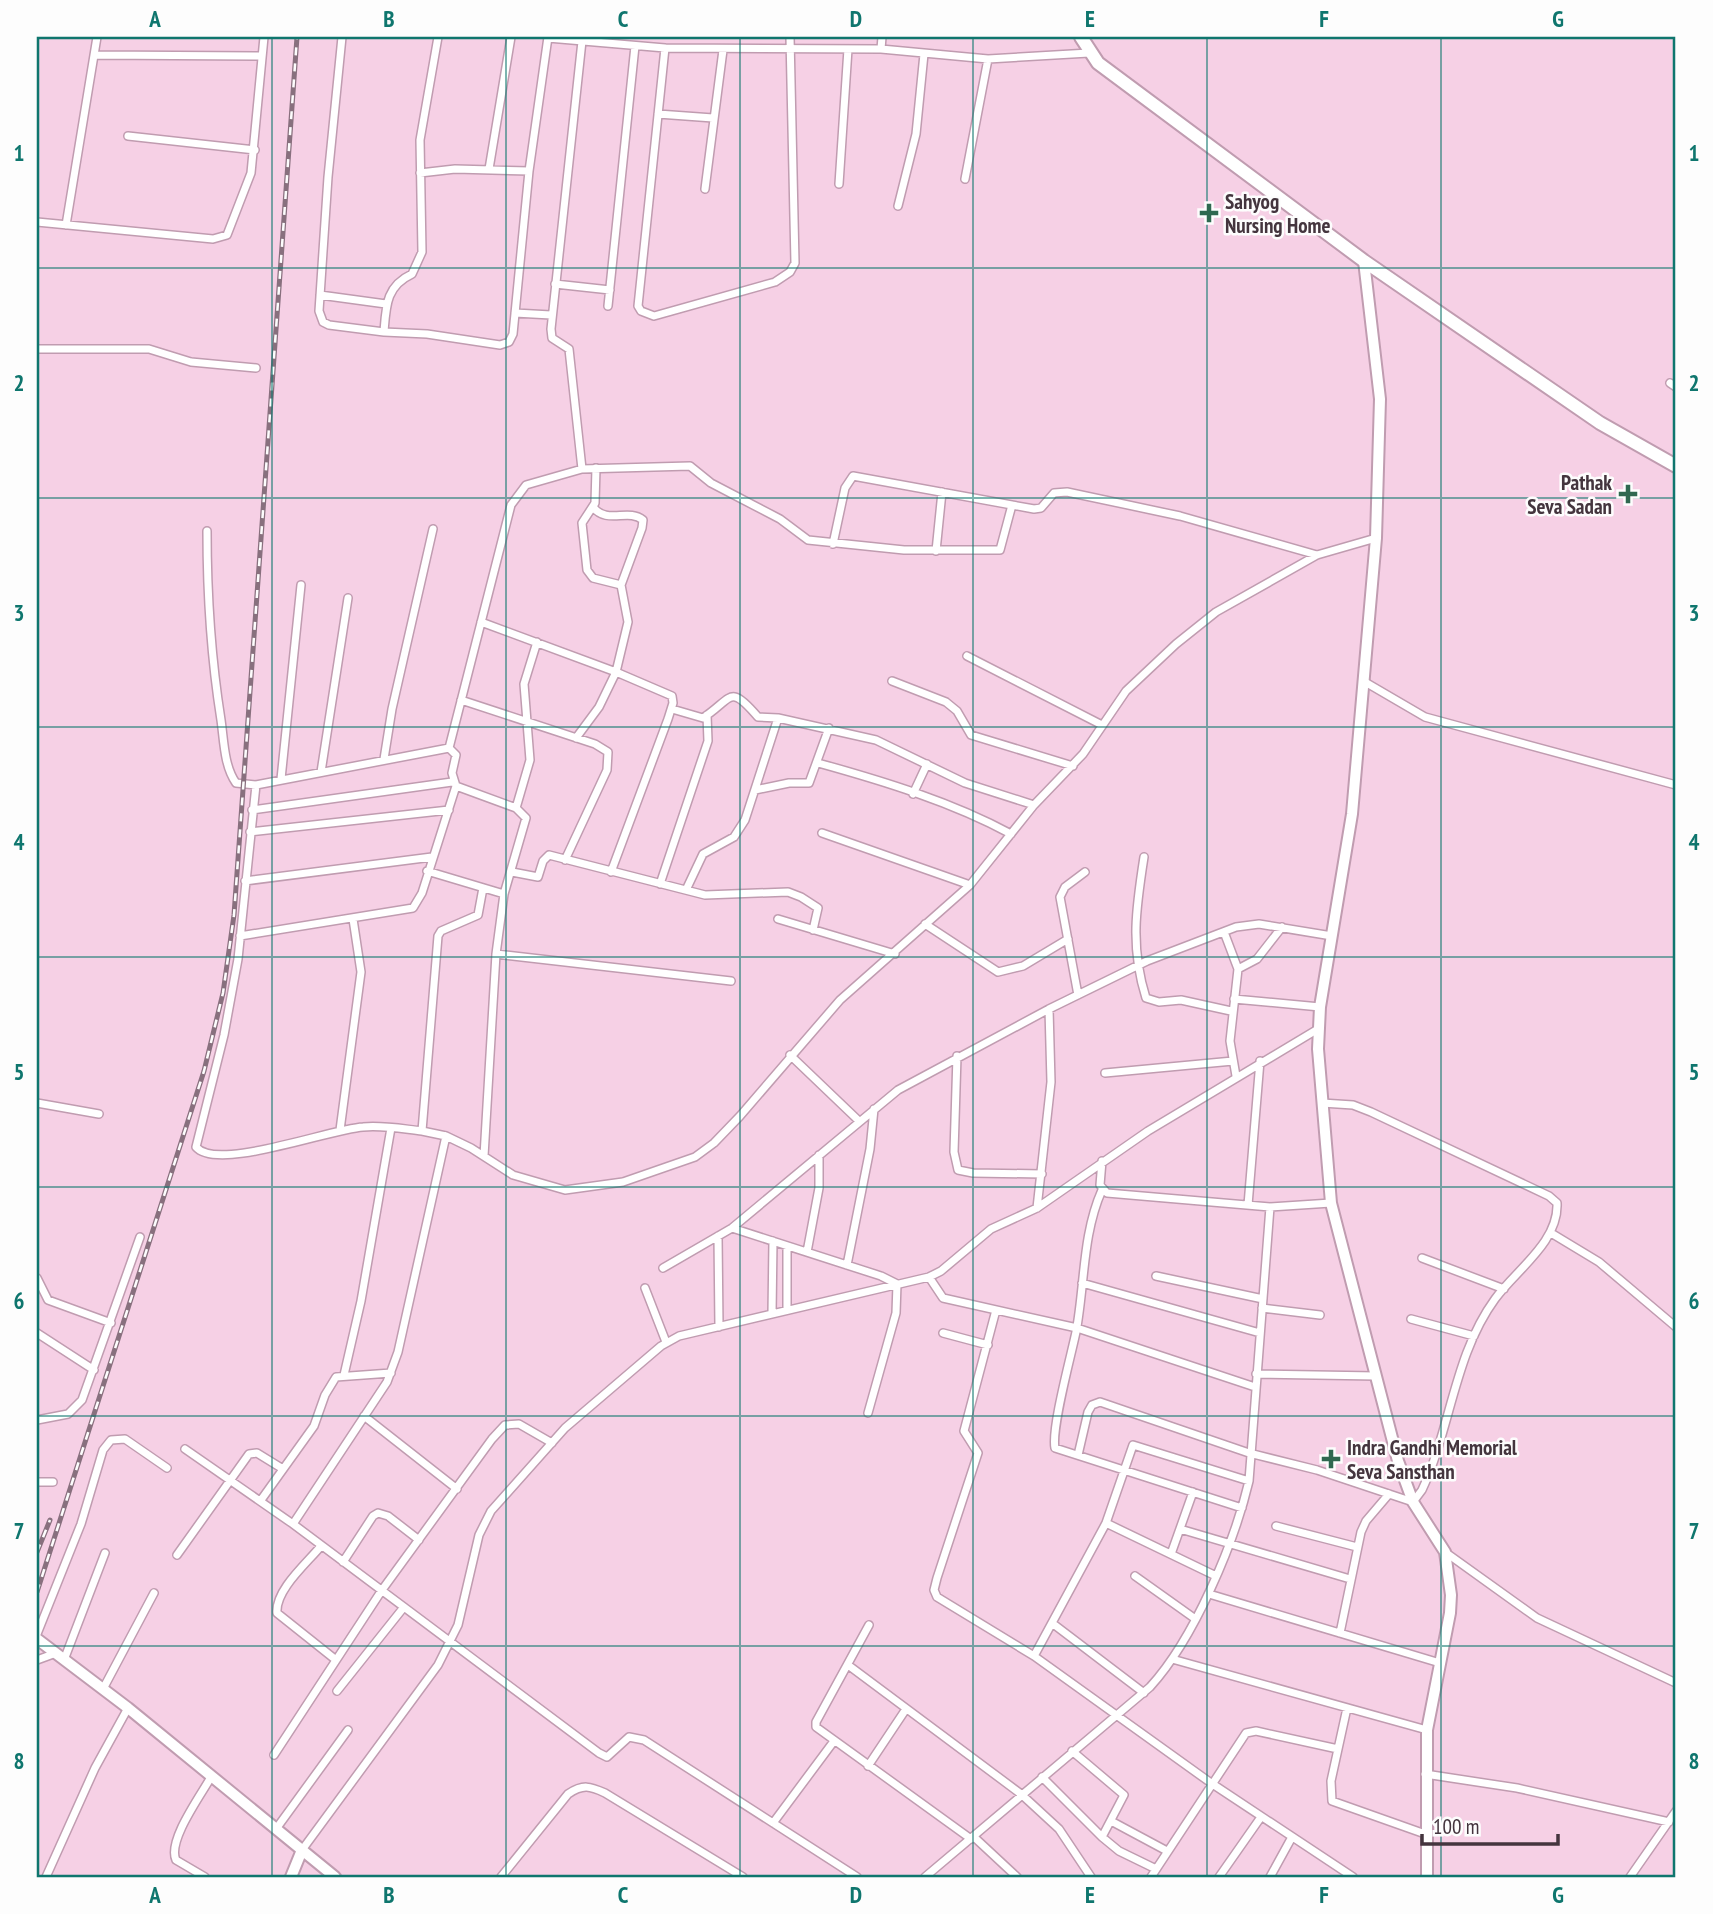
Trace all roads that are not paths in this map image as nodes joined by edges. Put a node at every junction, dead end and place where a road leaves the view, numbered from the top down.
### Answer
1 (97, 37) edge
2 (264, 37) edge
3 (342, 37) edge
4 (439, 37) edge
5 (511, 37) edge
6 (790, 37) edge
7 (882, 37) edge
8 (1081, 37) edge
9 (548, 38) edge
10 (606, 40) edge
11 (582, 41) junction
12 (635, 46) junction
13 (665, 48) junction
14 (848, 49) junction
15 (881, 49) junction
16 (723, 50) junction
17 (789, 50) junction
18 (1088, 53) junction
19 (925, 54) junction
20 (94, 55) junction
21 (261, 56) junction
22 (988, 59) junction
23 (658, 114) junction
24 (713, 118) junction
25 (128, 136) dead end
26 (255, 150) junction
27 (489, 169) junction
28 (529, 171) junction
29 (420, 173) junction
30 (965, 179) dead end
31 (839, 184) dead end
32 (705, 188) dead end
33 (898, 206) dead end
34 (37, 222) edge
35 (66, 225) junction
36 (1364, 261) junction
37 (555, 284) junction
38 (610, 290) junction
39 (320, 296) junction
40 (386, 304) junction
41 (608, 306) dead end
42 (515, 313) junction
43 (551, 315) junction
44 (384, 332) junction
45 (37, 349) edge
46 (256, 368) dead end
47 (1676, 466) edge
48 (596, 468) junction
49 (582, 469) junction
50 (942, 492) junction
51 (1012, 505) junction
52 (593, 507) junction
53 (433, 529) dead end
54 (207, 531) dead end
55 (1376, 538) junction
56 (833, 544) junction
57 (936, 551) junction
58 (1317, 555) junction
59 (301, 585) dead end
60 (621, 585) junction
61 (348, 598) dead end
62 (481, 622) junction
63 (537, 642) junction
64 (967, 656) dead end
65 (617, 672) junction
66 (892, 681) dead end
67 (1365, 682) junction
68 (461, 700) junction
69 (671, 709) junction
70 (707, 715) junction
71 (778, 718) junction
72 (530, 723) junction
73 (1102, 725) junction
74 (829, 729) junction
75 (576, 738) junction
76 (449, 748) junction
77 (384, 759) junction
78 (818, 763) junction
79 (927, 764) junction
80 (1073, 766) junction
81 (321, 772) junction
82 (281, 779) junction
83 (454, 784) junction
84 (256, 785) junction
85 (1676, 785) edge
86 (755, 790) junction
87 (913, 794) junction
88 (1034, 805) junction
89 (516, 808) junction
90 (252, 810) junction
91 (449, 810) junction
92 (250, 832) junction
93 (822, 833) dead end
94 (1011, 834) junction
95 (432, 857) junction
96 (1144, 857) dead end
97 (565, 860) junction
98 (428, 871) junction
99 (512, 872) junction
100 (611, 872) junction
101 (1085, 872) dead end
102 (245, 881) junction
103 (660, 884) junction
104 (970, 885) junction
105 (483, 888) junction
106 (686, 890) junction
107 (504, 894) junction
108 (353, 919) junction
109 (778, 919) dead end
110 (925, 924) junction
111 (1282, 927) junction
112 (813, 930) junction
113 (1224, 932) junction
114 (240, 936) junction
115 (1332, 936) junction
116 (1068, 939) junction
117 (496, 954) junction
118 (895, 954) junction
119 (1136, 967) junction
120 (1238, 969) junction
121 (731, 981) dead end
122 (1078, 995) junction
123 (1234, 999) junction
124 (1320, 1007) junction
125 (1049, 1009) junction
126 (1231, 1011) junction
127 (1318, 1029) junction
128 (790, 1055) junction
129 (957, 1056) junction
130 (1233, 1060) junction
131 (1259, 1061) junction
132 (1105, 1073) dead end
133 (1236, 1076) junction
134 (37, 1103) edge
135 (1322, 1103) junction
136 (874, 1109) junction
137 (99, 1114) dead end
138 (859, 1121) junction
139 (391, 1128) junction
140 (340, 1130) junction
141 (422, 1131) junction
142 (446, 1136) junction
143 (819, 1155) junction
144 (484, 1156) junction
145 (1102, 1161) junction
146 (1042, 1174) junction
147 (1102, 1190) junction
148 (1331, 1202) junction
149 (1248, 1205) junction
150 (1270, 1207) junction
151 (1037, 1208) junction
152 (732, 1228) junction
153 (1551, 1233) junction
154 (140, 1237) dead end
155 (718, 1237) junction
156 (773, 1241) junction
157 (787, 1245) junction
158 (807, 1252) junction
159 (1422, 1258) dead end
160 (847, 1265) junction
161 (663, 1268) dead end
162 (1156, 1276) dead end
163 (929, 1277) junction
164 (37, 1278) edge
165 (1082, 1283) junction
166 (897, 1284) junction
167 (645, 1288) dead end
168 (1504, 1289) junction
169 (1262, 1300) junction
170 (1262, 1308) junction
171 (787, 1310) junction
172 (996, 1310) junction
173 (772, 1314) junction
174 (1320, 1315) dead end
175 (1411, 1319) dead end
176 (111, 1322) junction
177 (719, 1327) junction
178 (1676, 1327) edge
179 (1077, 1328) junction
180 (37, 1332) edge
181 (943, 1333) dead end
182 (1259, 1333) junction
183 (1474, 1336) junction
184 (666, 1342) junction
185 (988, 1345) junction
186 (94, 1370) junction
187 (391, 1373) junction
188 (1256, 1374) junction
189 (344, 1375) junction
190 (1376, 1376) junction
191 (1255, 1387) junction
192 (868, 1413) dead end
193 (364, 1416) junction
194 (37, 1420) edge
195 (552, 1443) junction
196 (185, 1449) dead end
197 (1249, 1453) junction
198 (1078, 1455) junction
199 (167, 1468) dead end
200 (283, 1469) junction
201 (1124, 1469) junction
202 (231, 1480) junction
203 (1249, 1481) junction
204 (37, 1482) edge
205 (53, 1482) dead end
206 (457, 1489) junction
207 (1193, 1492) junction
208 (1389, 1494) junction
209 (261, 1500) junction
210 (1413, 1502) junction
211 (1242, 1508) junction
212 (1106, 1522) junction
213 (293, 1524) junction
214 (1276, 1526) dead end
215 (1180, 1529) junction
216 (419, 1540) junction
217 (1229, 1544) junction
218 (321, 1546) junction
219 (1357, 1547) junction
220 (1445, 1552) junction
221 (105, 1553) dead end
222 (177, 1555) dead end
223 (1171, 1555) junction
224 (343, 1562) junction
225 (1135, 1576) dead end
226 (1216, 1576) junction
227 (1350, 1579) junction
228 (382, 1590) junction
229 (154, 1593) dead end
230 (1209, 1594) junction
231 (404, 1607) junction
232 (1194, 1618) junction
233 (1052, 1623) junction
234 (869, 1625) dead end
235 (1340, 1633) junction
236 (37, 1636) edge
237 (450, 1643) junction
238 (1034, 1656) junction
239 (60, 1657) junction
240 (1172, 1659) junction
241 (37, 1660) edge
242 (335, 1660) junction
243 (1440, 1663) junction
244 (848, 1665) junction
245 (1676, 1683) edge
246 (103, 1689) junction
247 (337, 1691) dead end
248 (1144, 1693) junction
249 (128, 1707) junction
250 (1348, 1708) junction
251 (906, 1709) junction
252 (1119, 1714) junction
253 (348, 1730) dead end
254 (1427, 1730) junction
255 (834, 1741) junction
256 (1338, 1749) junction
257 (1072, 1751) junction
258 (274, 1755) dead end
259 (868, 1766) junction
260 (1425, 1773) junction
261 (211, 1777) junction
262 (1042, 1777) junction
263 (1211, 1783) junction
264 (1021, 1794) junction
265 (1676, 1811) edge
266 (1261, 1817) junction
267 (1111, 1821) junction
268 (1669, 1822) junction
269 (773, 1823) junction
270 (276, 1829) junction
271 (1428, 1835) junction
272 (1102, 1837) junction
273 (1292, 1837) junction
274 (973, 1838) junction
275 (302, 1850) junction
276 (1167, 1851) junction
277 (1156, 1869) junction
278 (46, 1877) edge
279 (205, 1877) edge
280 (291, 1877) edge
281 (335, 1877) edge
282 (501, 1877) edge
283 (743, 1877) edge
284 (857, 1877) edge
285 (925, 1877) edge
286 (1017, 1877) edge
287 (1091, 1877) edge
288 (1151, 1877) edge
289 (1219, 1877) edge
290 (1270, 1877) edge
291 (1353, 1877) edge
292 (1427, 1877) edge
293 (1630, 1877) edge

1 - 20 street
2 - 21 street
3 - 39 street
4 - 29 street
5 - 27 street
6 - 17 street
7 - 15 street
8 - 18 main road
9 - 11 street
9 - 28 street
10 - 11 street
10 - 12 street
11 - 37 street
12 - 13 street
12 - 38 street
13 - 16 street
13 - 23 street
14 - 15 street
14 - 17 street
14 - 31 street
15 - 19 street
16 - 17 street
16 - 24 street
17 - 23 street
18 - 22 street
18 - 36 main road
19 - 22 street
19 - 33 street
20 - 21 street
20 - 35 street
21 - 26 street
22 - 30 street
23 - 24 street
24 - 32 street
25 - 26 street
26 - 35 street
27 - 28 street
27 - 29 street
28 - 42 street
29 - 40 street
34 - 35 street
36 - 47 main road
36 - 55 street
37 - 38 street
37 - 43 street
38 - 41 street
39 - 40 street
39 - 44 street
40 - 44 street
42 - 43 street
42 - 44 street
43 - 49 street
45 - 46 street
48 - 49 street
48 - 52 street
48 - 56 street
49 - 62 street
50 - 51 street
50 - 56 street
50 - 57 street
51 - 57 street
51 - 58 street
52 - 60 street
52 - 60 street
53 - 77 street
54 - 84 street
55 - 58 street
55 - 67 street
56 - 57 street
58 - 73 street
59 - 82 street
60 - 65 street
61 - 81 street
62 - 63 street
62 - 68 street
63 - 65 street
63 - 72 street
64 - 73 street
65 - 69 street
65 - 75 street
66 - 80 street
67 - 85 street
67 - 115 street
68 - 72 street
68 - 76 street
69 - 70 street
69 - 100 street
70 - 71 street
70 - 103 street
71 - 74 street
71 - 86 street
72 - 75 street
72 - 89 street
73 - 80 street
74 - 78 street
74 - 79 street
75 - 97 street
76 - 77 street
76 - 83 street
77 - 81 street
78 - 86 street
78 - 87 street
79 - 87 street
79 - 88 street
80 - 88 street
81 - 82 street
82 - 84 street
83 - 89 street
83 - 90 street
83 - 91 street
84 - 90 street
86 - 106 street
87 - 94 street
88 - 94 street
89 - 99 street
90 - 92 street
91 - 92 street
91 - 95 street
92 - 102 street
93 - 104 street
94 - 104 street
95 - 98 street
95 - 102 street
96 - 119 street
97 - 99 street
97 - 100 street
98 - 105 street
98 - 108 street
99 - 107 street
100 - 103 street
101 - 116 street
102 - 114 street
103 - 106 street
104 - 110 street
105 - 107 street
105 - 141 street
106 - 112 street
107 - 117 street
108 - 114 street
108 - 140 street
109 - 112 street
110 - 116 street
110 - 118 street
111 - 113 street
111 - 115 street
111 - 120 street
112 - 118 street
113 - 119 street
113 - 120 street
114 - 140 street
115 - 124 street
116 - 122 street
117 - 121 street
117 - 144 street
118 - 128 street
119 - 122 street
119 - 126 street
120 - 123 street
122 - 125 street
123 - 124 street
123 - 126 street
124 - 127 street
125 - 129 street
125 - 146 street
126 - 130 street
127 - 131 street
127 - 135 street
128 - 138 street
128 - 144 street
129 - 136 street
129 - 146 street
130 - 132 street
130 - 133 street
131 - 133 street
131 - 149 street
133 - 145 street
134 - 137 street
135 - 148 street
135 - 153 street
136 - 138 street
136 - 160 street
138 - 143 street
139 - 140 street
139 - 141 street
139 - 189 street
141 - 142 street
142 - 144 street
142 - 187 street
143 - 152 street
143 - 158 street
145 - 147 street
145 - 151 street
146 - 151 street
147 - 149 street
147 - 165 street
148 - 150 street
148 - 190 street
149 - 150 street
150 - 169 street
151 - 163 street
152 - 155 street
152 - 156 street
153 - 168 street
153 - 178 street
154 - 176 street
155 - 161 street
155 - 177 street
156 - 157 street
156 - 173 street
157 - 158 street
157 - 171 street
158 - 160 street
159 - 168 street
160 - 166 street
162 - 169 street
163 - 166 street
163 - 172 street
164 - 176 street
165 - 179 street
165 - 182 street
166 - 171 street
166 - 192 street
167 - 184 street
168 - 183 street
169 - 170 street
170 - 174 street
170 - 182 street
171 - 173 street
172 - 179 street
172 - 185 street
173 - 177 street
175 - 183 street
176 - 186 street
177 - 184 street
179 - 191 street
179 - 198 street
180 - 186 street
181 - 185 street
182 - 188 street
183 - 210 street
184 - 195 street
185 - 238 street
186 - 194 street
187 - 189 street
187 - 193 street
188 - 190 street
188 - 191 street
189 - 200 street
190 - 210 street
191 - 197 street
193 - 206 street
193 - 213 street
195 - 206 street
195 - 237 street
196 - 202 street
197 - 198 street
197 - 203 street
197 - 208 street
198 - 201 street
199 - 236 street
200 - 202 street
200 - 209 street
201 - 203 street
201 - 207 street
201 - 212 street
202 - 209 street
202 - 222 street
203 - 211 street
204 - 205 street
206 - 216 street
207 - 211 street
207 - 215 street
208 - 210 street
208 - 219 street
209 - 213 street
210 - 220 street
211 - 217 street
212 - 223 street
212 - 233 street
213 - 218 street
214 - 219 street
215 - 217 street
215 - 223 street
216 - 224 street
216 - 228 street
217 - 226 street
217 - 227 street
218 - 224 street
218 - 242 street
219 - 227 street
220 - 243 street
220 - 245 street
221 - 239 street
223 - 226 street
224 - 228 street
225 - 232 street
226 - 230 street
227 - 235 street
228 - 231 street
228 - 242 street
229 - 246 street
230 - 232 street
230 - 235 street
231 - 237 street
231 - 247 street
232 - 240 street
233 - 238 street
233 - 248 street
234 - 244 street
235 - 243 street
236 - 239 street
237 - 269 street
237 - 275 street
238 - 252 street
239 - 241 street
239 - 246 street
240 - 248 street
240 - 250 street
242 - 258 street
243 - 254 street
244 - 251 street
244 - 255 street
246 - 249 street
248 - 252 street
249 - 261 street
249 - 278 street
250 - 254 street
250 - 256 street
251 - 259 street
251 - 264 street
252 - 257 street
252 - 263 street
253 - 270 street
254 - 260 street
255 - 259 street
255 - 269 street
256 - 263 street
256 - 271 street
257 - 262 street
257 - 267 street
259 - 274 street
260 - 268 street
260 - 271 street
261 - 270 street
261 - 279 street
262 - 264 street
262 - 272 street
263 - 266 street
263 - 276 street
264 - 274 street
264 - 287 street
265 - 268 street
266 - 273 street
266 - 289 street
267 - 272 street
267 - 276 street
268 - 293 street
269 - 284 street
270 - 275 street
271 - 292 street
272 - 277 street
273 - 290 street
273 - 291 street
274 - 285 street
274 - 286 street
275 - 280 street
275 - 281 street
276 - 277 street
277 - 288 street
282 - 283 street

